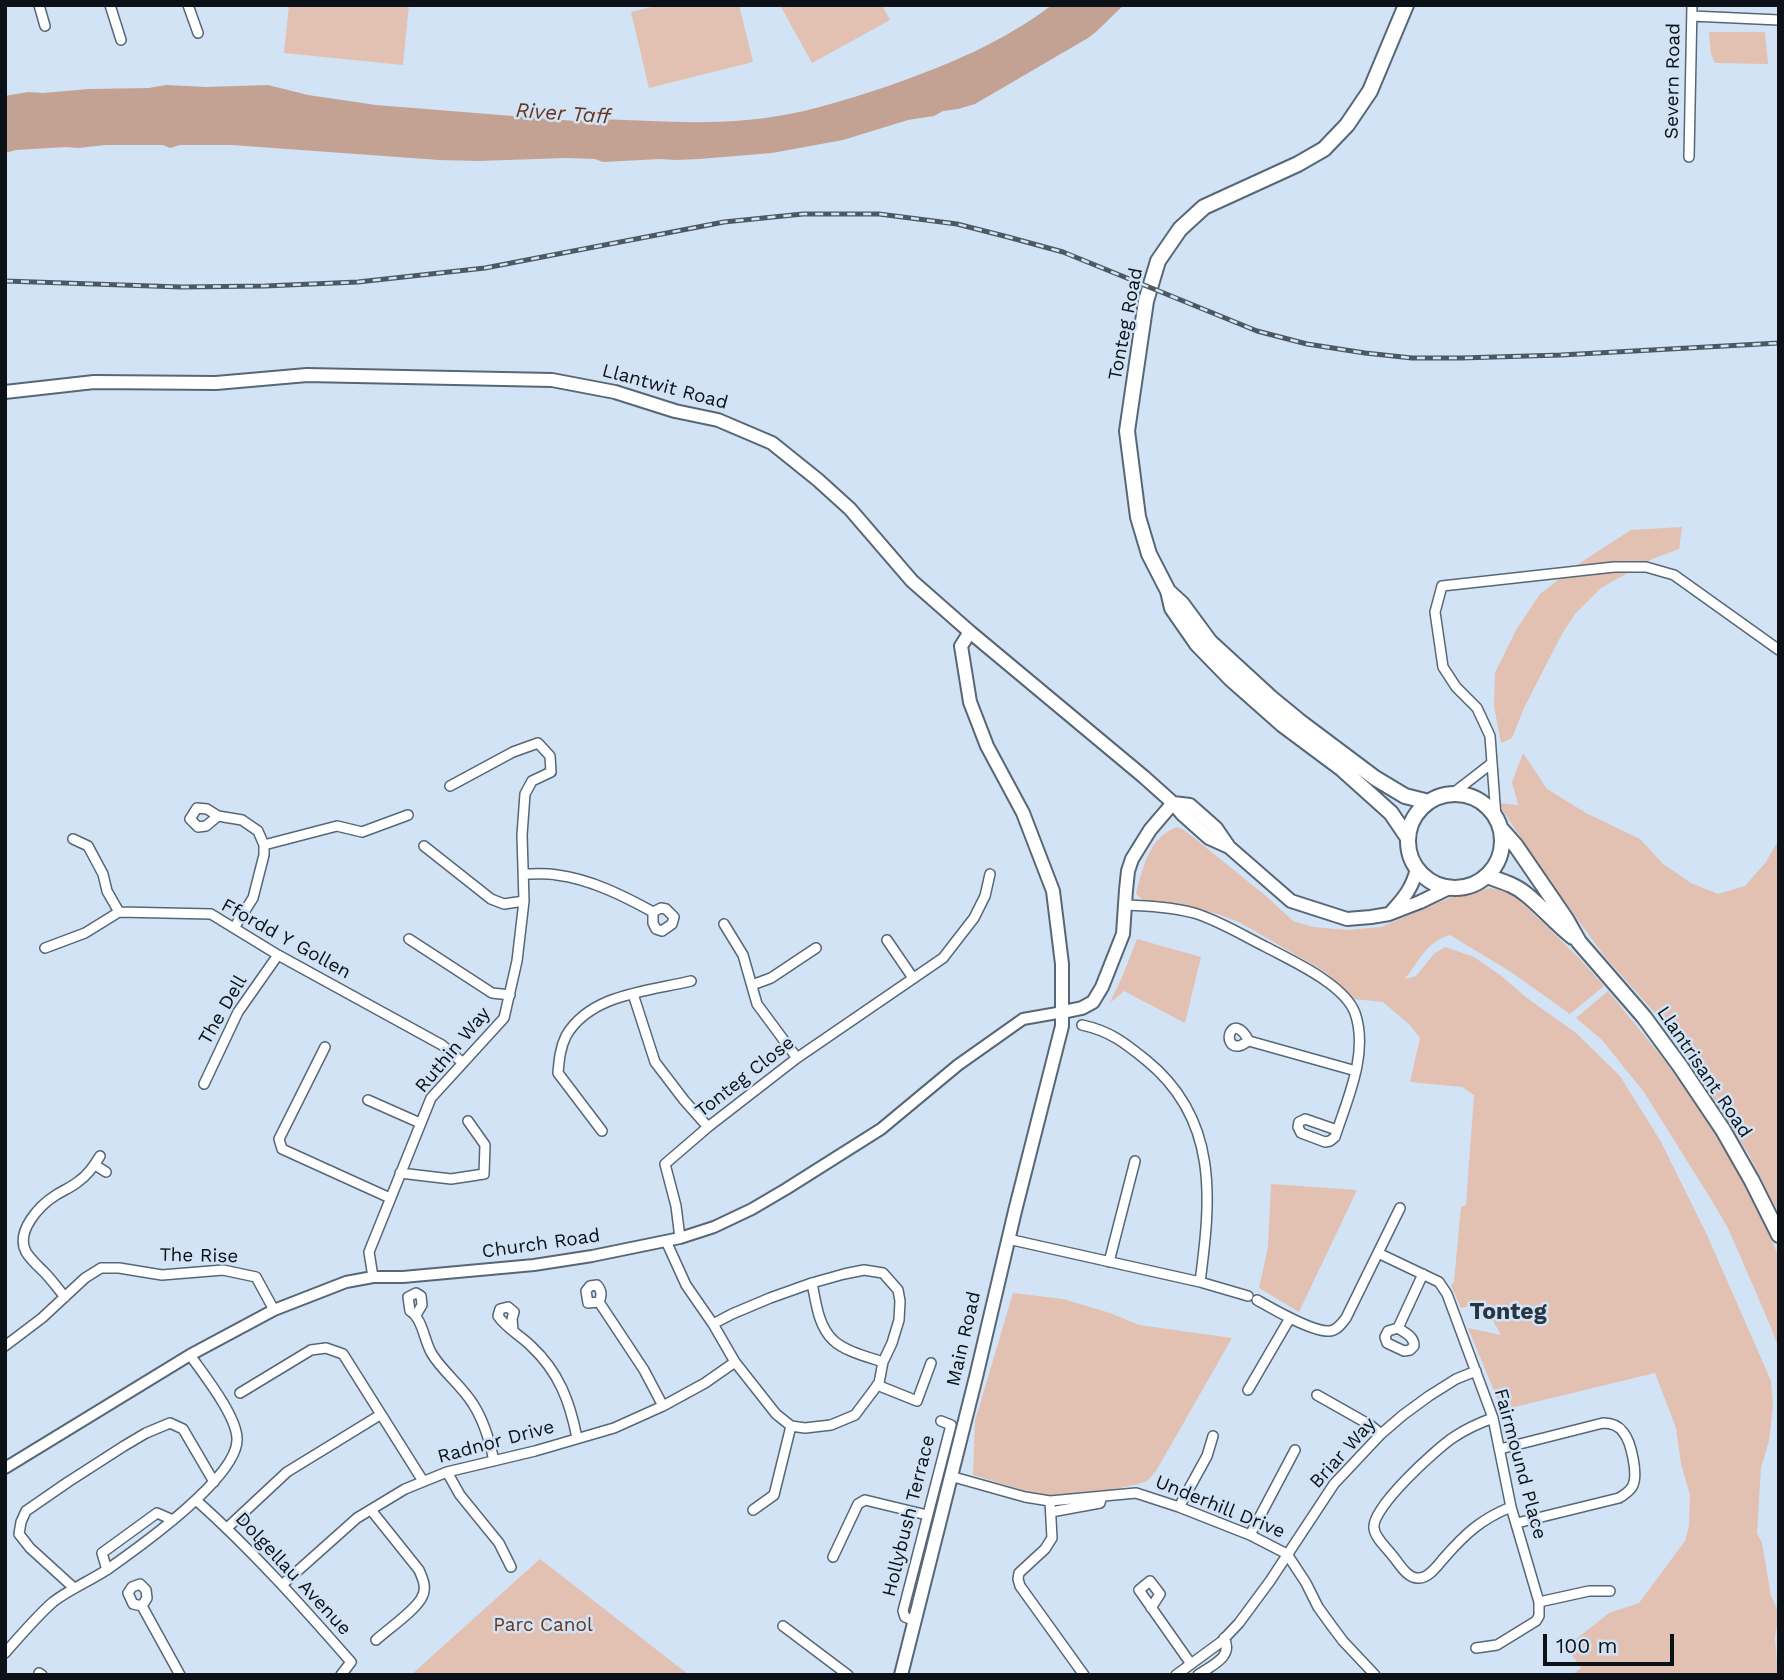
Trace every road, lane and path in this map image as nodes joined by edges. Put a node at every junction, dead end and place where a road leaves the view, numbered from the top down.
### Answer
1 (39, 5) edge
2 (110, 5) edge
3 (188, 5) edge
4 (1692, 5) edge
5 (1405, 6) edge
6 (1692, 16) junction
7 (1779, 20) edge
8 (45, 26) dead end
9 (198, 33) dead end
10 (121, 40) dead end
11 (1689, 157) dead end
12 (5, 392) edge
13 (1168, 591) junction
14 (970, 632) junction
15 (1779, 650) edge
16 (1492, 763) junction
17 (450, 786) dead end
18 (1452, 794) junction
19 (1429, 802) junction
20 (1173, 803) junction
21 (408, 815) dead end
22 (218, 816) dead end
23 (1498, 823) junction
24 (1408, 838) junction
25 (74, 839) dead end
26 (264, 845) junction
27 (424, 846) dead end
28 (1417, 868) junction
29 (524, 874) junction
30 (990, 874) dead end
31 (1487, 876) junction
32 (1449, 888) junction
33 (523, 901) junction
34 (1125, 905) junction
35 (119, 912) junction
36 (653, 912) dead end
37 (1389, 914) junction
38 (724, 924) dead end
39 (234, 928) junction
40 (409, 939) dead end
41 (887, 940) dead end
42 (1579, 942) junction
43 (45, 948) dead end
44 (816, 948) dead end
45 (278, 955) junction
46 (912, 978) junction
47 (691, 981) dead end
48 (752, 985) junction
49 (633, 994) junction
50 (510, 995) junction
51 (1063, 1012) junction
52 (1082, 1025) dead end
53 (1249, 1041) dead end
54 (325, 1047) dead end
55 (797, 1058) junction
56 (463, 1063) junction
57 (1356, 1070) junction
58 (204, 1084) dead end
59 (368, 1100) dead end
60 (468, 1121) dead end
61 (420, 1123) junction
62 (708, 1127) junction
63 (1337, 1130) dead end
64 (601, 1131) dead end
65 (1135, 1161) dead end
66 (106, 1172) dead end
67 (400, 1173) junction
68 (390, 1198) junction
69 (1400, 1208) dead end
70 (1779, 1235) edge
71 (680, 1238) junction
72 (1008, 1239) junction
73 (666, 1241) junction
74 (1378, 1253) junction
75 (1109, 1262) junction
76 (1423, 1274) junction
77 (373, 1277) junction
78 (1200, 1282) junction
79 (812, 1283) junction
80 (65, 1297) junction
81 (599, 1302) dead end
82 (274, 1310) junction
83 (416, 1315) dead end
84 (1290, 1318) junction
85 (713, 1324) junction
86 (1398, 1328) dead end
87 (513, 1330) dead end
88 (5, 1346) edge
89 (190, 1355) junction
90 (735, 1362) junction
91 (883, 1362) junction
92 (931, 1363) dead end
93 (1476, 1371) junction
94 (877, 1385) junction
95 (1248, 1390) dead end
96 (240, 1393) dead end
97 (1317, 1395) dead end
98 (663, 1406) junction
99 (380, 1415) junction
100 (1493, 1418) junction
101 (941, 1421) dead end
102 (791, 1426) junction
103 (1381, 1434) junction
104 (1213, 1436) dead end
105 (578, 1438) junction
106 (1500, 1449) junction
107 (1295, 1450) dead end
108 (494, 1461) junction
109 (5, 1468) edge
110 (447, 1472) junction
111 (950, 1476) junction
112 (423, 1481) junction
113 (214, 1482) junction
114 (1102, 1496) junction
115 (196, 1500) junction
116 (1050, 1501) junction
117 (1179, 1507) junction
118 (1511, 1507) junction
119 (371, 1510) junction
120 (753, 1510) dead end
121 (1051, 1512) junction
122 (927, 1515) junction
123 (173, 1520) junction
124 (1517, 1523) junction
125 (227, 1528) junction
126 (1250, 1535) junction
127 (1287, 1554) junction
128 (833, 1558) dead end
129 (511, 1567) dead end
130 (107, 1570) junction
131 (283, 1584) junction
132 (74, 1588) junction
133 (1609, 1591) dead end
134 (1539, 1602) junction
135 (142, 1606) dead end
136 (1151, 1608) dead end
137 (915, 1621) junction
138 (783, 1626) dead end
139 (1224, 1638) junction
140 (376, 1640) dead end
141 (9, 1641) edge
142 (1476, 1648) dead end
143 (5, 1653) edge
144 (1191, 1664) junction
145 (180, 1675) edge
146 (341, 1675) edge
147 (848, 1675) edge
148 (901, 1675) edge
149 (1084, 1675) edge
150 (1176, 1675) edge
151 (1198, 1675) edge
152 (1375, 1675) edge

1 - 8 street
2 - 10 street
3 - 9 street
4 - 6 street, Severn Road
5 - 13 main road, Tonteg Road
6 - 7 street
6 - 11 street, Severn Road
12 - 14 main road, Llantwit Road
13 - 19 main road, Tonteg Road
13 - 24 main road, Tonteg Road
14 - 20 main road, Llantwit Road
14 - 51 main road, Main Road
15 - 16 street
16 - 18 street
16 - 23 street
17 - 29 street, Ruthin Way
18 - 19 main road
18 - 23 main road
19 - 24 main road
20 - 34 main road
20 - 37 main road, Llantwit Road
21 - 26 street
22 - 26 street
23 - 31 main road
23 - 42 main road, Llantrisant Road
24 - 28 main road
25 - 35 street
26 - 39 street
27 - 33 street
28 - 32 main road
28 - 37 main road
29 - 33 street, Ruthin Way
29 - 36 street
30 - 46 street, Tonteg Close
31 - 32 main road
31 - 42 main road, Llantrisant Road
32 - 37 main road
33 - 50 street, Ruthin Way
34 - 51 main road
34 - 57 street
35 - 39 street, Ffordd Y Gollen
35 - 43 street
38 - 48 street
39 - 45 street, Ffordd Y Gollen
40 - 50 street
41 - 46 street
42 - 70 main road, Llantrisant Road
44 - 48 street
45 - 56 street, Ffordd Y Gollen
45 - 58 street, The Dell
46 - 55 street, Tonteg Close
47 - 49 street
48 - 55 street
49 - 62 street
49 - 64 street
50 - 56 street, Ruthin Way
51 - 71 street, Church Road
51 - 72 main road, Main Road
52 - 78 street
53 - 57 street
54 - 68 street
55 - 62 street, Tonteg Close
56 - 61 street, Ruthin Way
57 - 63 street
59 - 61 street
60 - 67 street
61 - 67 street, Ruthin Way
62 - 71 street, Tonteg Close
65 - 75 street
66 - 80 street
67 - 68 street, Ruthin Way
68 - 77 street, Ruthin Way
69 - 74 street
71 - 73 street, Church Road
72 - 75 street
72 - 111 main road, Main Road
73 - 77 street, Church Road
73 - 85 street
74 - 76 street, Fairmound Place
74 - 84 street
75 - 78 street
76 - 86 street
76 - 93 street, Fairmound Place
77 - 82 street, Church Road
78 - 84 street
79 - 85 street
79 - 91 street
79 - 91 street
80 - 82 street, The Rise
80 - 88 street, The Rise
81 - 98 street
82 - 89 street, Church Road
83 - 108 street
84 - 95 street
85 - 90 street
87 - 105 street
89 - 109 street, Church Road
89 - 113 street
90 - 98 street, Radnor Drive
90 - 102 street
91 - 94 street
92 - 94 street
93 - 100 street, Fairmound Place
93 - 103 street, Briar Way
94 - 102 street
96 - 99 street
97 - 103 street
98 - 105 street, Radnor Drive
99 - 112 street
99 - 125 street
100 - 106 street, Fairmound Place
100 - 118 street
101 - 122 street, Hollybush Terrace
102 - 120 street
103 - 127 street, Briar Way
104 - 117 street
105 - 108 street, Radnor Drive
106 - 118 street, Fairmound Place
106 - 124 street
107 - 126 street
108 - 110 street, Radnor Drive
110 - 112 street, Radnor Drive
110 - 129 street
111 - 116 street, Underhill Drive
111 - 137 main road, Main Road
112 - 119 street, Radnor Drive
113 - 115 street
113 - 132 street
114 - 116 street, Underhill Drive
114 - 117 street, Underhill Drive
114 - 121 street
115 - 123 street
115 - 125 street, Dolgellau Avenue
116 - 121 street
117 - 126 street, Underhill Drive
118 - 124 street, Fairmound Place
119 - 131 street, Radnor Drive
119 - 140 street
121 - 149 street
122 - 128 street
122 - 137 street, Hollybush Terrace
123 - 130 street
123 - 130 street
124 - 134 street, Fairmound Place
125 - 131 street, Dolgellau Avenue
126 - 127 street, Underhill Drive
127 - 139 street, Briar Way
127 - 152 street, Underhill Drive
130 - 132 street
131 - 146 street, Dolgellau Avenue
132 - 141 street
133 - 134 street
134 - 142 street
135 - 145 street
136 - 144 street
137 - 148 main road, Main Road
138 - 147 street
139 - 144 street, Briar Way
139 - 151 street
141 - 143 street
144 - 150 street, Briar Way

